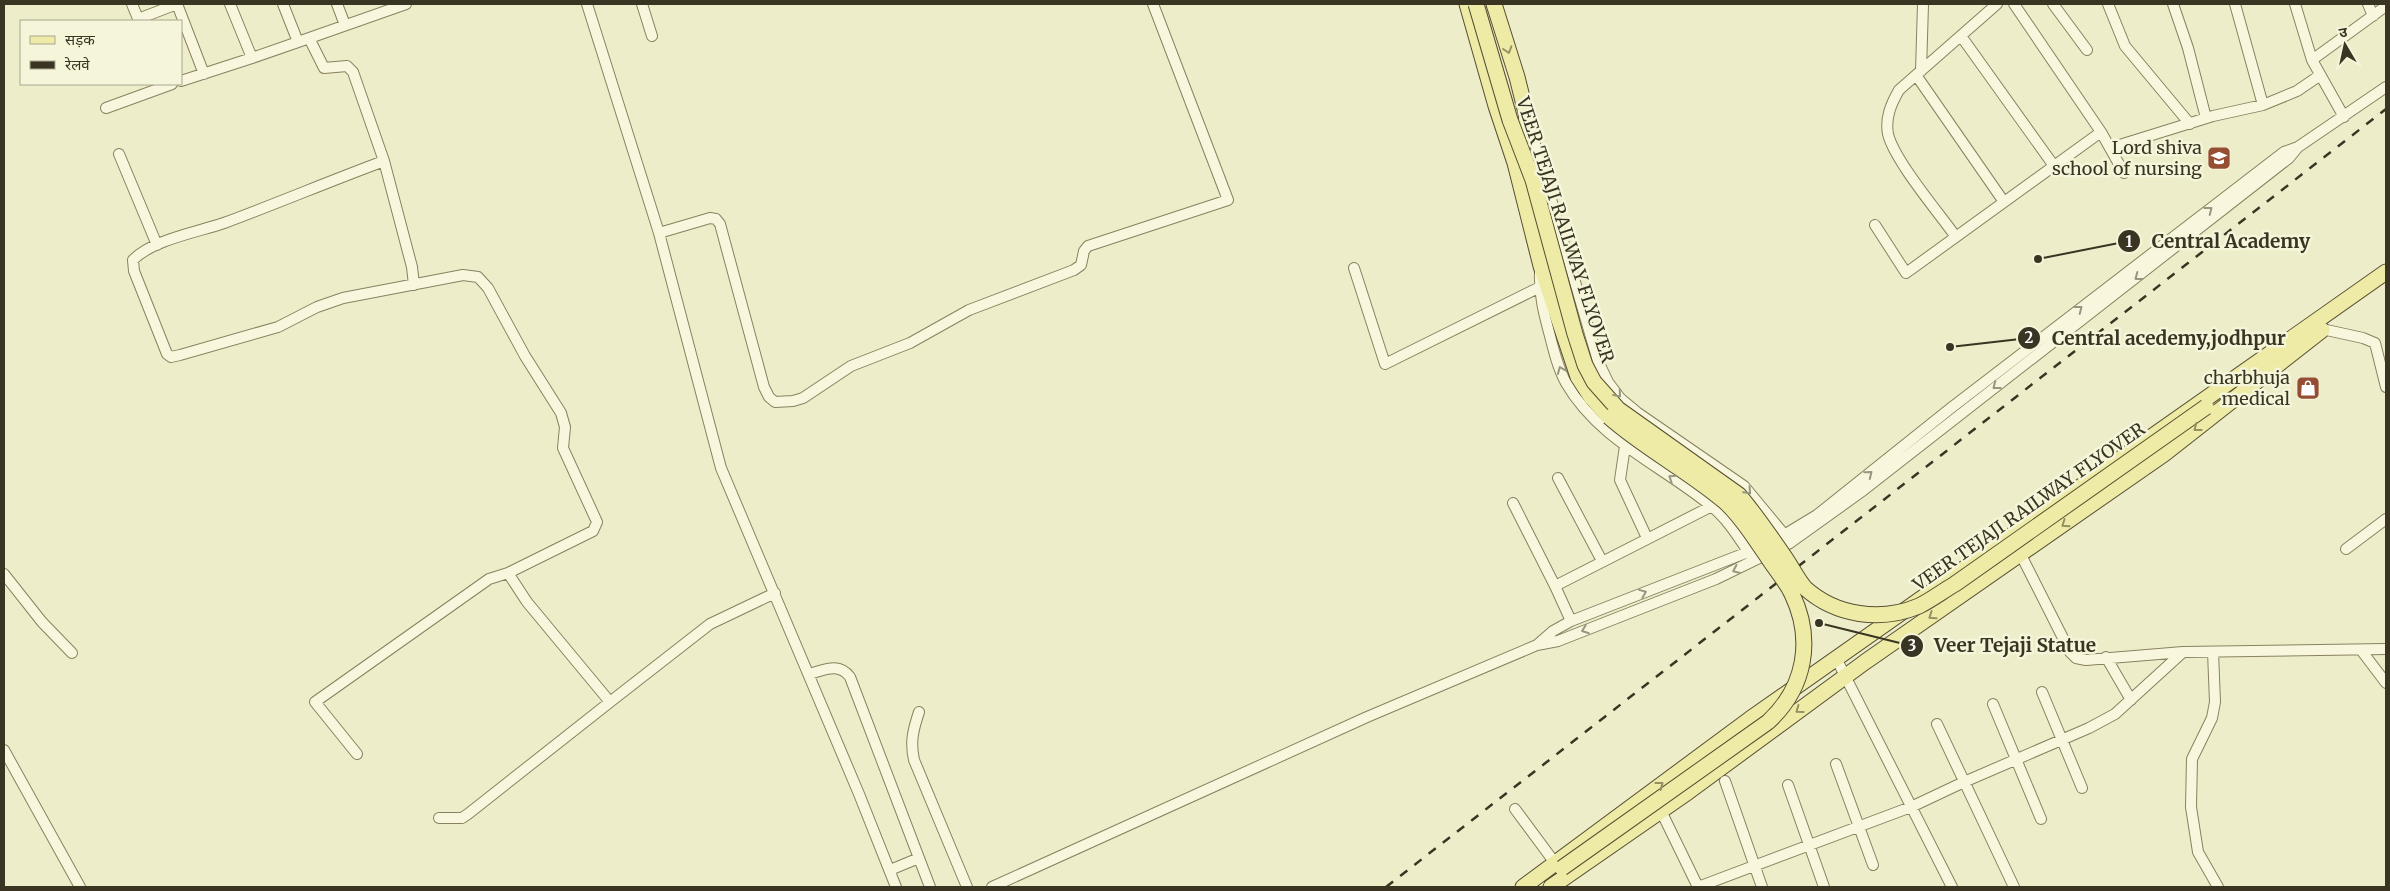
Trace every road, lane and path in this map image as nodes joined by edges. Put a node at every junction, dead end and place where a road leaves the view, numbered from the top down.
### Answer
1 (132, 4) edge
2 (177, 4) edge
3 (230, 4) edge
4 (283, 4) edge
5 (337, 4) edge
6 (406, 4) edge
7 (587, 4) edge
8 (1153, 4) edge
9 (1467, 4) edge
10 (1476, 4) edge
11 (1494, 4) edge
12 (1923, 4) edge
13 (1997, 4) edge
14 (2014, 4) edge
15 (2053, 4) edge
16 (2108, 4) edge
17 (2173, 4) edge
18 (2234, 4) edge
19 (2295, 4) edge
20 (2368, 4) edge
21 (389, 6) edge
22 (646, 6) edge
23 (2386, 6) edge
24 (2373, 16) junction
25 (138, 20) edge
26 (345, 25) junction
27 (652, 36) dead end
28 (1961, 36) junction
29 (309, 38) junction
30 (298, 42) junction
31 (2087, 50) dead end
32 (252, 58) junction
33 (2312, 60) junction
34 (1919, 73) junction
35 (204, 74) junction
36 (2319, 76) junction
37 (182, 81) edge
38 (166, 85) edge
39 (2386, 88) edge
40 (2263, 105) junction
41 (106, 108) dead end
42 (1527, 117) junction
43 (2344, 117) junction
44 (2206, 118) junction
45 (2190, 124) junction
46 (2101, 132) junction
47 (2110, 148) junction
48 (119, 154) dead end
49 (384, 161) junction
50 (1515, 163) junction
51 (2054, 166) junction
52 (2124, 172) dead end
53 (2004, 202) junction
54 (1875, 224) dead end
55 (659, 233) junction
56 (1956, 237) junction
57 (157, 245) junction
58 (1541, 266) junction
59 (1354, 268) dead end
60 (2386, 272) edge
61 (2386, 284) edge
62 (414, 285) junction
63 (1540, 287) junction
64 (2322, 329) junction
65 (2236, 378) junction
66 (2386, 387) edge
67 (2249, 388) junction
68 (2210, 404) junction
69 (1625, 446) junction
70 (1558, 478) dead end
71 (1512, 503) dead end
72 (1712, 506) junction
73 (2386, 519) edge
74 (1647, 538) junction
75 (1787, 539) junction
76 (2346, 549) dead end
77 (1748, 552) junction
78 (2021, 555) junction
79 (1602, 561) junction
80 (1755, 562) junction
81 (508, 573) junction
82 (4, 574) edge
83 (1555, 586) junction
84 (775, 594) junction
85 (1572, 621) junction
86 (1537, 644) junction
87 (2386, 649) edge
88 (2361, 650) junction
89 (2183, 652) junction
90 (2214, 652) junction
91 (72, 653) dead end
92 (2106, 657) junction
93 (1836, 658) junction
94 (809, 674) junction
95 (1846, 676) junction
96 (2386, 683) edge
97 (2042, 692) dead end
98 (2131, 700) junction
99 (610, 702) junction
100 (1993, 704) dead end
101 (918, 712) dead end
102 (1937, 724) dead end
103 (2062, 740) junction
104 (4, 750) edge
105 (357, 754) dead end
106 (2016, 761) junction
107 (1836, 764) dead end
108 (1726, 781) dead end
109 (1964, 782) junction
110 (1788, 785) dead end
111 (2082, 788) dead end
112 (1911, 807) junction
113 (1515, 810) dead end
114 (1661, 811) junction
115 (439, 818) dead end
116 (2041, 819) dead end
117 (1860, 828) junction
118 (1810, 846) junction
119 (919, 858) junction
120 (1558, 866) junction
121 (1756, 866) junction
122 (1873, 866) dead end
123 (890, 870) junction
124 (80, 887) edge
125 (896, 887) edge
126 (930, 887) edge
127 (967, 887) edge
128 (992, 887) edge
129 (1524, 887) edge
130 (1547, 887) edge
131 (1552, 887) edge
132 (1698, 887) edge
133 (1762, 887) edge
134 (1824, 887) edge
135 (1952, 887) edge
136 (2014, 887) edge
137 (2218, 887) edge

1 - 25 street
2 - 25 street
2 - 35 street
3 - 32 street
4 - 30 street
5 - 26 street
6 - 21 street
7 - 55 street
8 - 55 street
9 - 50 main road
10 - 68 main road, VEER TEJAJI RAILWAY FLYOVER, bridge
11 -> 42 main road
12 - 34 street
13 - 28 street
14 - 46 street
15 - 31 street
16 - 45 street
17 - 44 street
18 - 40 street
19 - 33 street
20 - 24 street
21 - 26 street
22 - 27 street
23 - 24 street
24 - 33 street
26 - 29 street
28 - 34 street
28 - 51 street
29 - 30 street
29 - 49 street
30 - 32 street
32 - 35 street
33 - 36 street
34 - 53 street
34 - 56 street
35 - 37 street
36 - 40 street
36 - 43 street
38 - 41 street
39 - 43 street
40 - 44 street
42 - 50 main road
42 -> 75 street
43 - 75 street
44 - 45 street
45 - 47 street
46 - 47 street
46 - 51 street
47 - 52 street
48 - 57 street
49 - 57 street
49 - 62 street
50 - 58 main road
51 - 53 street
53 - 56 street
54 - 56 street
55 - 84 street
57 - 62 street
58 - 63 street
58 - 120 main road, bridge
59 - 63 street
60 - 65 main road
61 - 64 main road
62 - 81 street
69 -> 63 street
64 - 66 street
64 - 67 main road
65 - 68 main road, VEER TEJAJI RAILWAY FLYOVER
65 - 93 main road
67 - 68 main road, VEER TEJAJI RAILWAY FLYOVER
67 -> 78 main road
72 -> 69 street
69 - 74 street
70 - 79 street
71 - 83 street
72 - 74 street
72 - 77 street
73 - 76 street
74 - 79 street
75 - 77 street
75 - 80 street
77 - 80 street
85 -> 77 street
78 - 92 street
78 -> 95 main road
79 - 83 street
80 -> 86 street
81 - 99 street
81 - 105 street
82 - 91 street
83 - 85 street
84 - 94 street
84 - 99 street
85 - 86 street
86 - 128 street
87 - 88 street
88 - 90 street
88 - 96 street
89 - 90 street
89 - 92 street
89 - 98 street
90 - 137 street
92 - 98 street
93 - 95 street
120 -> 93 main road
94 - 119 street
94 - 123 street
95 - 112 street
95 -> 114 main road
97 - 103 street
98 - 103 street
99 - 115 street
100 - 106 street
101 - 127 street
102 - 109 street
103 - 106 street
103 - 111 street
104 - 124 street
106 - 109 street
106 - 116 street
107 - 117 street
108 - 121 street
109 - 112 street
109 - 136 street
110 - 118 street
112 - 117 street
112 - 135 street
113 - 120 street
114 - 131 main road
114 - 132 street
117 - 118 street
117 - 122 street
118 - 121 street
118 - 134 street
119 - 123 street
119 - 126 street
120 - 129 main road
120 - 130 main road
121 - 132 street
121 - 133 street
123 - 125 street

